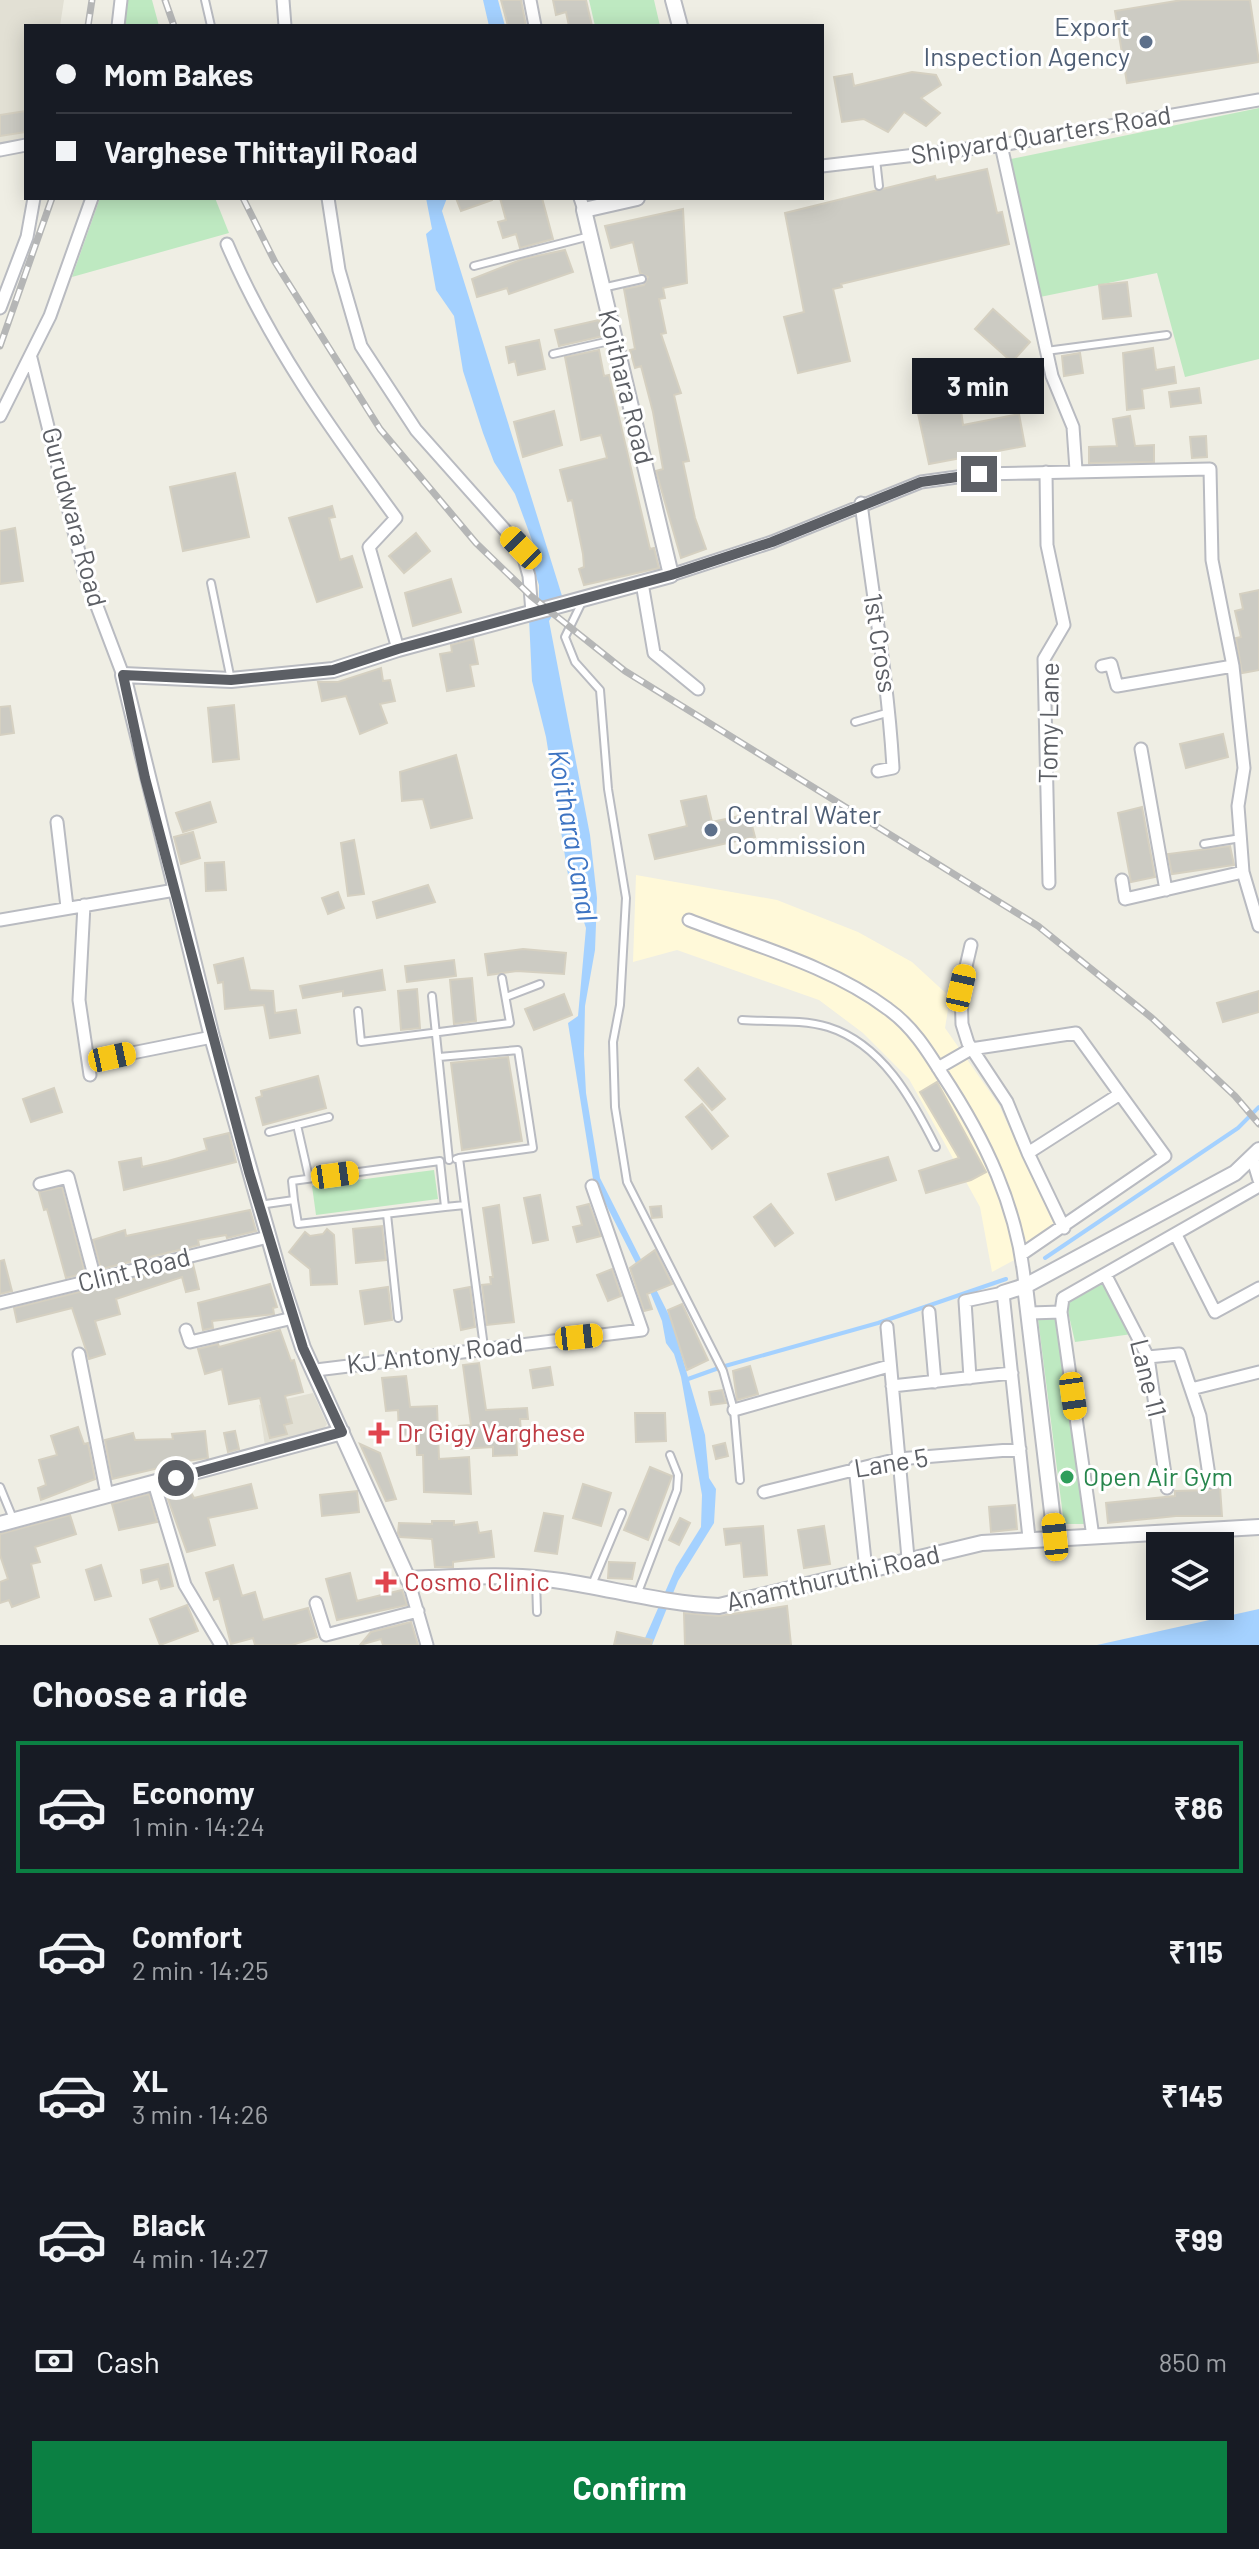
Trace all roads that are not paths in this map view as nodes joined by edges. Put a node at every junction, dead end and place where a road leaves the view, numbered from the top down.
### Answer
1 (121, 0) edge
2 (205, 0) edge
3 (283, 0) edge
4 (530, 0) edge
5 (673, 0) edge
6 (118, 24) edge
7 (211, 24) edge
8 (285, 24) edge
9 (535, 24) edge
10 (679, 24) edge
11 (1259, 100) edge
12 (24, 145) edge
13 (1001, 145) junction
14 (0, 150) edge
15 (876, 159) junction
16 (824, 166) edge
17 (879, 186) dead end
18 (34, 200) edge
19 (91, 200) edge
20 (328, 200) edge
21 (619, 200) edge
22 (582, 204) edge
23 (590, 236) junction
24 (227, 244) dead end
25 (474, 266) dead end
26 (642, 279) dead end
27 (602, 288) junction
28 (0, 308) edge
29 (1167, 335) dead end
30 (614, 340) junction
31 (1046, 351) junction
32 (553, 354) dead end
33 (31, 358) junction
34 (0, 416) edge
35 (1076, 470) junction
36 (1046, 472) junction
37 (861, 503) junction
38 (671, 575) junction
39 (211, 583) dead end
40 (642, 583) junction
41 (584, 598) junction
42 (532, 612) junction
43 (398, 649) junction
44 (1102, 666) dead end
45 (1233, 666) junction
46 (123, 675) junction
47 (231, 680) junction
48 (698, 689) dead end
49 (890, 712) junction
50 (855, 722) dead end
51 (1141, 749) dead end
52 (878, 771) dead end
53 (57, 822) dead end
54 (1241, 838) junction
55 (1204, 844) dead end
56 (1243, 872) junction
57 (1122, 880) dead end
58 (1049, 883) dead end
59 (175, 890) junction
60 (1166, 890) junction
61 (84, 905) junction
62 (67, 907) junction
63 (0, 920) edge
64 (689, 920) dead end
65 (1259, 926) edge
66 (971, 945) dead end
67 (502, 978) dead end
68 (540, 984) dead end
69 (432, 996) dead end
70 (506, 997) junction
71 (358, 1011) dead end
72 (742, 1020) dead end
73 (436, 1034) junction
74 (212, 1037) junction
75 (971, 1049) junction
76 (112, 1057) dead end
77 (439, 1057) junction
78 (938, 1068) junction
79 (90, 1075) dead end
80 (1120, 1094) junction
81 (329, 1117) dead end
82 (297, 1125) junction
83 (269, 1132) dead end
84 (936, 1147) dead end
85 (1028, 1153) junction
86 (1256, 1154) edge
87 (459, 1158) junction
88 (449, 1160) junction
89 (440, 1161) junction
90 (309, 1178) junction
91 (1259, 1183) edge
92 (40, 1184) dead end
93 (592, 1186) dead end
94 (294, 1200) junction
95 (259, 1205) junction
96 (465, 1205) junction
97 (445, 1207) junction
98 (387, 1214) junction
99 (1064, 1228) junction
100 (1176, 1235) junction
101 (268, 1237) junction
102 (1022, 1254) junction
103 (1106, 1276) junction
104 (95, 1279) junction
105 (1025, 1286) junction
106 (1259, 1288) edge
107 (1003, 1293) junction
108 (0, 1303) edge
109 (929, 1312) dead end
110 (1061, 1312) junction
111 (1030, 1313) junction
112 (293, 1318) junction
113 (398, 1318) dead end
114 (887, 1327) dead end
115 (186, 1330) dead end
116 (484, 1347) junction
117 (79, 1354) dead end
118 (1148, 1357) junction
119 (889, 1366) junction
120 (316, 1370) junction
121 (1259, 1372) edge
122 (1012, 1373) junction
123 (970, 1378) junction
124 (935, 1382) junction
125 (892, 1386) junction
126 (1191, 1389) junction
127 (734, 1410) junction
128 (342, 1432) junction
129 (1020, 1449) junction
130 (670, 1455) dead end
131 (898, 1459) junction
132 (855, 1467) junction
133 (740, 1480) dead end
134 (1210, 1482) dead end
135 (154, 1483) junction
136 (0, 1487) edge
137 (1167, 1488) dead end
138 (764, 1492) dead end
139 (107, 1495) junction
140 (622, 1513) dead end
141 (7, 1522) edge
142 (1259, 1527) edge
143 (1055, 1537) junction
144 (1093, 1537) junction
145 (1029, 1538) junction
146 (908, 1558) junction
147 (866, 1570) junction
148 (408, 1579) junction
149 (536, 1579) junction
150 (591, 1587) junction
151 (637, 1595) junction
152 (316, 1603) dead end
153 (418, 1611) junction
154 (537, 1612) dead end
155 (221, 1645) edge
156 (427, 1645) edge

1 - 6 street
2 - 7 lane
3 - 8 street
4 - 9 street
5 - 10 street
11 - 13 street, Shipyard Quarters Road
12 - 14 street
13 - 15 street, Shipyard Quarters Road
13 - 31 street
15 - 16 street, Shipyard Quarters Road
15 - 17 lane
18 - 28 street
19 - 33 street
20 - 42 street
21 - 22 street
22 - 23 street, Koithara Road
23 - 25 lane
23 - 27 street, Koithara Road
24 - 43 street
26 - 27 lane
27 - 30 street, Koithara Road
29 - 31 lane
30 - 32 lane
30 - 38 street, Koithara Road
31 - 35 street
33 - 34 street
33 - 46 street, Gurudwara Road
35 - 36 street
35 - 45 street
36 - 37 street
36 - 58 street, Tomy Lane
37 - 38 street
37 - 49 street, 1st Cross
38 - 40 street
39 - 47 lane
40 - 41 street
40 - 48 street
41 - 42 street
41 - 127 lane
42 - 43 street
43 - 47 street
44 - 45 street
45 - 54 street
46 - 47 street
46 - 59 street
49 - 50 lane
49 - 52 street, 1st Cross
51 - 60 street
53 - 62 street
54 - 55 lane
54 - 56 street
56 - 60 street
56 - 65 street
57 - 60 street
59 - 61 street
59 - 74 street
61 - 62 street
61 - 79 street
62 - 63 street
64 - 78 street
66 - 75 street
67 - 70 lane
68 - 70 lane
69 - 73 lane
70 - 73 lane
71 - 73 lane
72 - 84 lane
73 - 77 lane
74 - 76 street
74 - 95 street
75 - 78 street
75 - 80 street
75 - 85 street
77 - 87 lane
77 - 88 lane
78 - 102 street
80 - 85 street
80 - 99 street
81 - 82 lane
82 - 83 lane
82 - 90 lane
85 - 99 street
86 - 91 street
86 - 105 street
87 - 88 lane
87 - 96 lane
88 - 89 lane
89 - 90 lane
89 - 97 lane
90 - 94 lane
91 - 100 street
92 - 104 street
93 - 116 street, KJ Antony Road
94 - 95 lane
94 - 98 lane
95 - 101 street
96 - 97 lane
96 - 116 lane
97 - 98 lane
98 - 113 lane
99 - 102 street
100 - 103 street
100 - 106 street
101 - 104 street, Clint Road
101 - 112 street
102 - 105 street
103 - 110 street
103 - 118 street, Lane 11
104 - 108 street, Clint Road
105 - 107 street
105 - 111 street
107 - 122 street
107 - 123 street
109 - 124 street
110 - 111 street
110 - 144 street
111 - 143 street
112 - 115 street
112 - 120 street
114 - 119 street
116 - 120 street, KJ Antony Road
117 - 139 street
118 - 126 street
118 - 137 street, Lane 11
119 - 125 street
119 - 127 street
120 - 128 street
121 - 126 street
122 - 123 street
122 - 129 street
123 - 124 street
124 - 125 street
125 - 131 street
126 - 134 street
127 - 133 lane
128 - 135 street
128 - 148 street
129 - 131 street, Lane 5
129 - 145 street
130 - 151 lane
131 - 132 street, Lane 5
131 - 146 street
132 - 138 street, Lane 5
132 - 147 street
135 - 139 street
135 - 155 street
136 - 141 lane
139 - 141 street
140 - 150 lane
142 - 144 street, Anamthuruthi Road
143 - 144 street, Anamthuruthi Road
143 - 145 street, Anamthuruthi Road
145 - 146 street, Anamthuruthi Road
146 - 147 street, Anamthuruthi Road
147 - 151 street, Anamthuruthi Road
148 - 149 street, Anamthuruthi Road
148 - 153 street
149 - 150 street, Anamthuruthi Road
149 - 154 lane
150 - 151 street, Anamthuruthi Road
152 - 153 street
153 - 156 street

